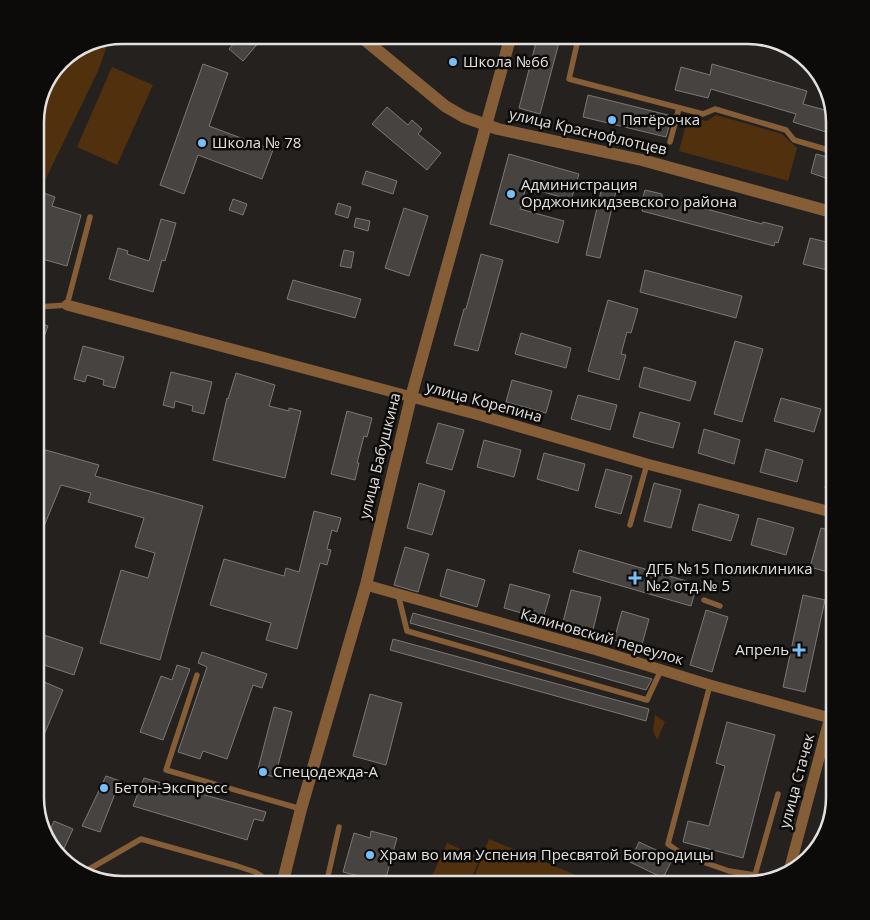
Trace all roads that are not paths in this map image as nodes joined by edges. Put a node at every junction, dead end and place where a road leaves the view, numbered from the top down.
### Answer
1 (370, 44) edge
2 (509, 44) edge
3 (577, 44) edge
4 (679, 108) junction
5 (487, 125) junction
6 (670, 142) dead end
7 (826, 149) edge
8 (826, 211) edge
9 (90, 217) dead end
10 (66, 304) junction
11 (44, 306) edge
12 (411, 397) junction
13 (647, 464) junction
14 (826, 511) edge
15 (630, 525) dead end
16 (366, 585) junction
17 (398, 594) junction
18 (704, 600) dead end
19 (720, 606) dead end
20 (661, 670) junction
21 (197, 675) dead end
22 (710, 685) junction
23 (826, 717) edge
24 (826, 733) edge
25 (778, 794) dead end
26 (301, 809) junction
27 (339, 828) dead end
28 (791, 863) edge
29 (90, 869) edge
30 (261, 876) edge
31 (284, 876) edge
32 (328, 876) edge

1 - 5 street, улица Краснофлотцев
2 - 5 street, улица Бабушкина
3 - 4 lane
4 - 6 lane
4 - 7 lane
5 - 8 street, улица Краснофлотцев
5 - 12 street, улица Бабушкина
9 - 10 lane
10 - 11 lane
10 - 12 street, улица Корепина
12 - 13 street, улица Корепина
12 - 16 street, улица Бабушкина
13 - 14 street, улица Корепина
13 - 15 lane
16 - 17 street, Калиновский переулок
16 - 26 street, улица Бабушкина
17 - 20 street, Калиновский переулок
17 - 20 lane
18 - 19 lane
20 - 22 street, Калиновский переулок
21 - 26 lane
22 - 23 street, Калиновский переулок
22 - 25 lane
24 - 28 street, улица Стачек
26 - 31 street, улица Бабушкина
27 - 32 lane
29 - 30 lane

